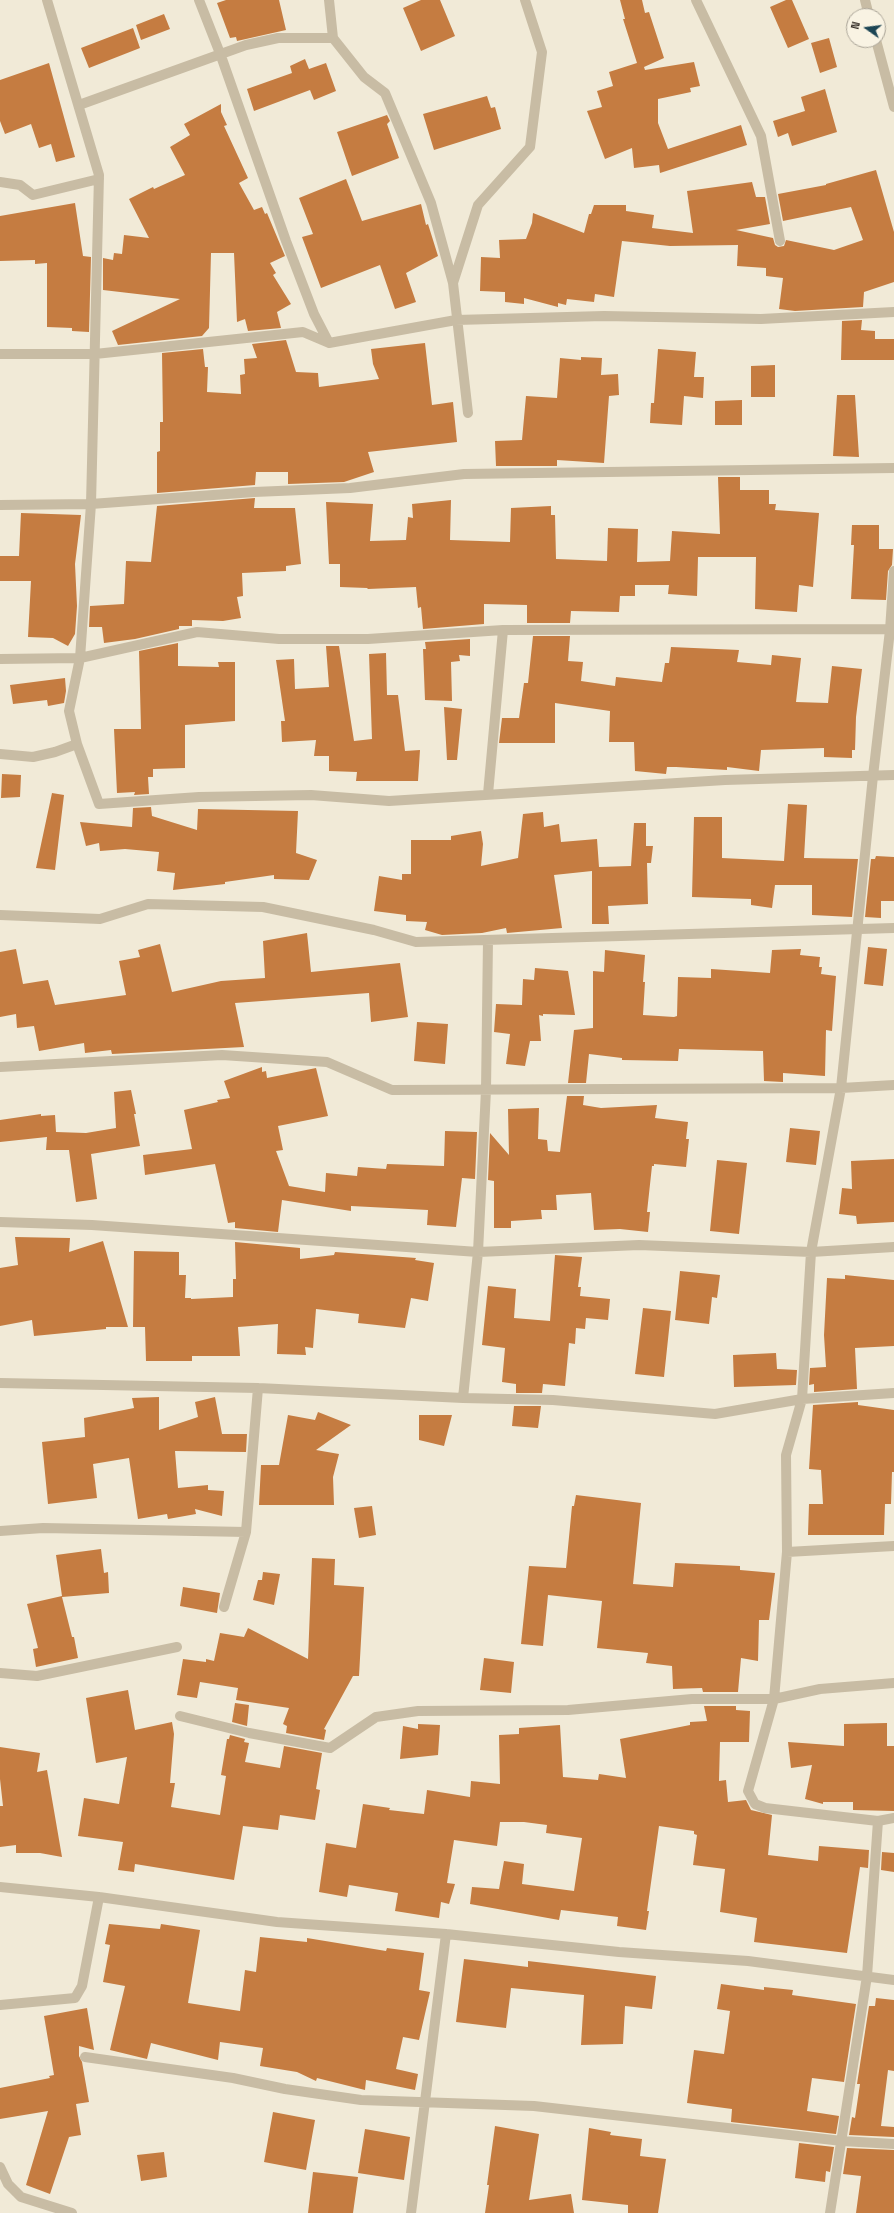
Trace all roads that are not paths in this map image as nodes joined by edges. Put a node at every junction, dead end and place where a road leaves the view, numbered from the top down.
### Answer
1 (47, 0) edge
2 (199, 0) edge
3 (329, 0) edge
4 (525, 0) edge
5 (696, 0) edge
6 (333, 38) junction
7 (878, 48) edge
8 (221, 56) junction
9 (78, 105) junction
10 (894, 107) edge
11 (98, 179) junction
12 (0, 182) edge
13 (780, 241) dead end
14 (453, 283) junction
15 (894, 312) edge
16 (456, 320) junction
17 (329, 343) junction
18 (0, 354) edge
19 (95, 354) junction
20 (468, 413) dead end
21 (894, 468) edge
22 (91, 504) junction
23 (0, 505) edge
24 (894, 571) edge
25 (892, 629) edge
26 (503, 630) junction
27 (80, 658) junction
28 (0, 659) edge
29 (77, 744) junction
30 (0, 754) edge
31 (894, 775) edge
32 (873, 776) junction
33 (488, 794) junction
34 (0, 915) edge
35 (894, 928) edge
36 (857, 929) junction
37 (488, 940) junction
38 (0, 1067) edge
39 (894, 1085) edge
40 (841, 1088) junction
41 (486, 1090) junction
42 (0, 1222) edge
43 (894, 1247) edge
44 (478, 1252) junction
45 (811, 1252) junction
46 (0, 1383) edge
47 (258, 1388) junction
48 (894, 1393) edge
49 (463, 1398) junction
50 (802, 1399) junction
51 (0, 1531) edge
52 (246, 1532) junction
53 (894, 1546) edge
54 (787, 1552) junction
55 (224, 1607) dead end
56 (177, 1647) dead end
57 (0, 1672) edge
58 (894, 1683) edge
59 (774, 1699) junction
60 (180, 1716) dead end
61 (894, 1818) edge
62 (878, 1821) junction
63 (0, 1887) edge
64 (99, 1897) junction
65 (446, 1934) junction
66 (867, 1976) junction
67 (894, 1980) edge
68 (0, 2005) edge
69 (84, 2057) dead end
70 (425, 2102) junction
71 (842, 2141) junction
72 (894, 2144) edge
73 (0, 2167) edge
74 (72, 2213) edge
75 (411, 2213) edge
76 (830, 2213) edge

1 - 9 street
2 - 8 street
3 - 6 street
4 - 14 street
5 - 13 street
6 - 8 street
6 - 14 street
7 - 10 street
8 - 9 street
8 - 17 street
9 - 11 street
11 - 12 street
11 - 19 street
14 - 16 street
15 - 16 street
16 - 17 street
16 - 20 street
17 - 19 street
18 - 19 street
19 - 22 street
21 - 22 street
22 - 23 street
22 - 27 street
24 - 25 street
25 - 26 street
25 - 32 street
26 - 27 street
26 - 33 street
27 - 28 street
27 - 29 street
29 - 30 street
29 - 33 street
31 - 32 street
32 - 33 street
32 - 36 street
34 - 37 street
35 - 36 street
36 - 37 street
36 - 40 street
37 - 41 street
38 - 41 street
39 - 40 street
40 - 41 street
40 - 45 street
41 - 44 street
42 - 44 street
43 - 45 street
44 - 45 street
44 - 49 street
45 - 50 street
46 - 47 street
47 - 49 street
47 - 52 street
48 - 50 street
49 - 50 street
50 - 54 street
51 - 52 street
52 - 55 street
53 - 54 street
54 - 59 street
56 - 57 street
58 - 59 street
59 - 60 street
59 - 62 street
61 - 62 street
62 - 66 street
63 - 64 street
64 - 65 street
64 - 68 street
65 - 66 street
65 - 70 street
66 - 67 street
66 - 71 street
69 - 70 street
70 - 71 street
70 - 75 street
71 - 72 street
71 - 76 street
73 - 74 street

